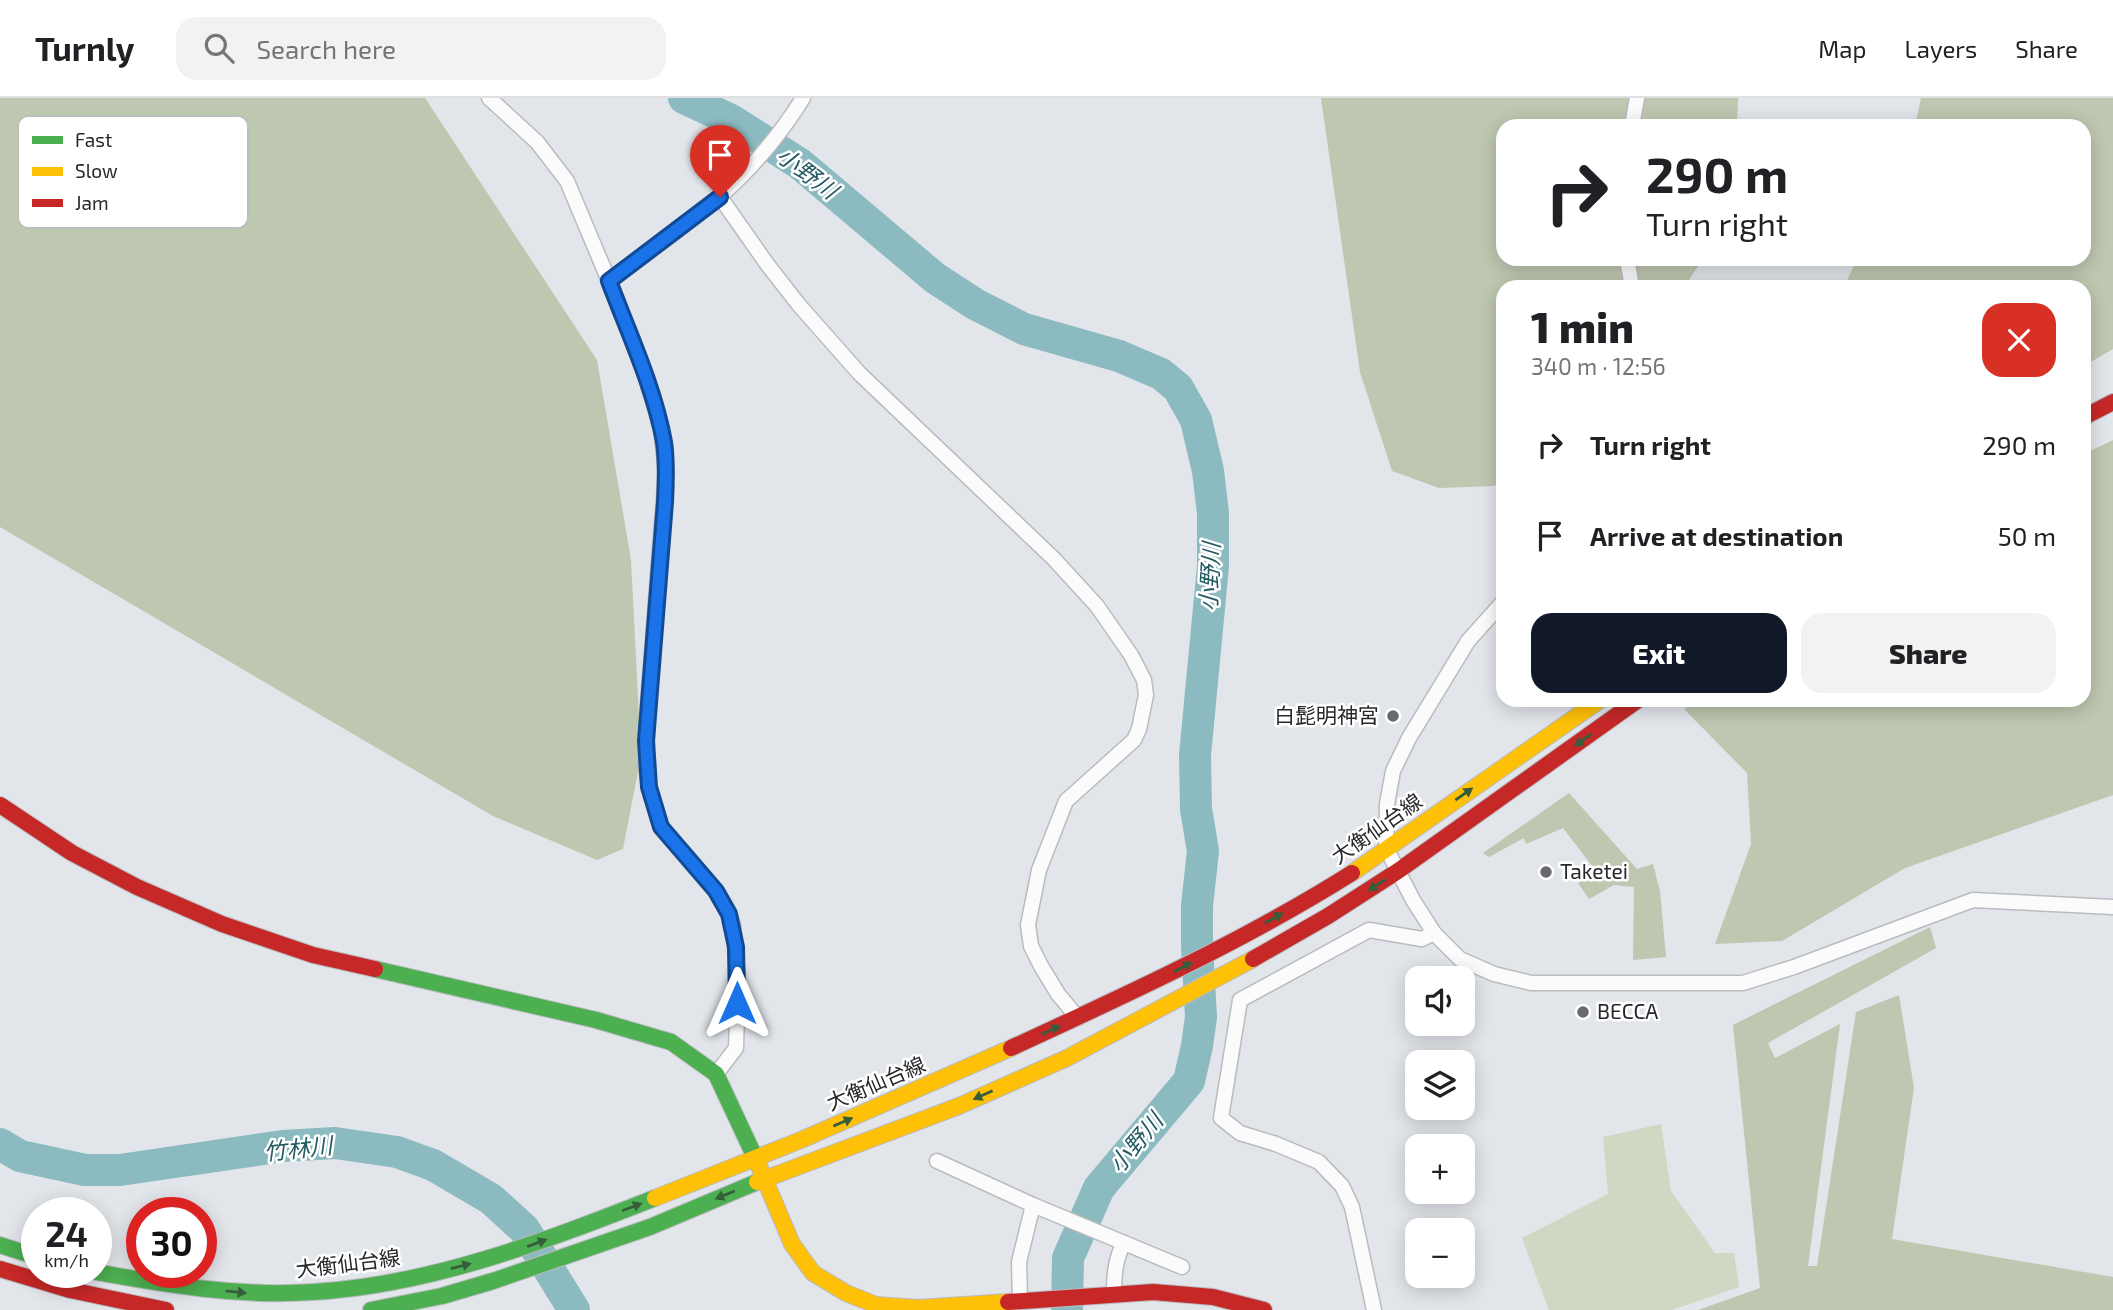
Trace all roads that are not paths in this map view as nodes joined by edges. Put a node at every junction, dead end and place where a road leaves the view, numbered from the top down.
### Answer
1 (489, 98) edge
2 (803, 98) edge
3 (1637, 98) edge
4 (1633, 119) edge
5 (720, 197) junction
6 (609, 281) junction
7 (2113, 402) edge
8 (2091, 414) edge
9 (1496, 610) edge
10 (1590, 707) edge
11 (1628, 707) edge
12 (0, 805) edge
13 (1386, 848) junction
14 (1398, 871) junction
15 (2113, 907) edge
16 (1434, 933) junction
17 (1078, 1018) junction
18 (716, 1074) junction
19 (756, 1159) junction
20 (937, 1161) dead end
21 (765, 1179) junction
22 (1040, 1207) junction
23 (1124, 1243) junction
24 (0, 1245) edge
25 (21, 1252) edge
26 (1182, 1267) dead end
27 (0, 1269) edge
28 (112, 1275) edge
29 (365, 1287) junction
30 (1106, 1295) junction
31 (1028, 1301) junction
32 (166, 1310) edge
33 (369, 1310) edge
34 (1264, 1310) edge
35 (1374, 1310) edge

1 - 6 street
2 - 5 street
3 - 4 street
5 - 6 street
5 - 17 street
6 - 18 street
7 - 8 main road
9 - 13 street
13 -> 10 main road, 大衡仙台線
11 -> 14 main road
12 - 18 main road
13 - 14 street
17 -> 13 main road, 大衡仙台線
14 - 16 street
14 -> 21 main road
15 - 16 street
16 - 35 street
19 -> 17 main road, 大衡仙台線
18 - 19 main road
19 - 21 main road
29 -> 19 main road, 大衡仙台線
20 - 22 street
21 - 31 main road
21 -> 33 main road
22 - 23 street
22 - 31 street
23 - 26 street
23 - 30 street
24 - 25 main road
27 - 32 main road
28 -> 29 main road, 大衡仙台線
29 - 33 main road
30 - 31 main road
30 - 34 main road

